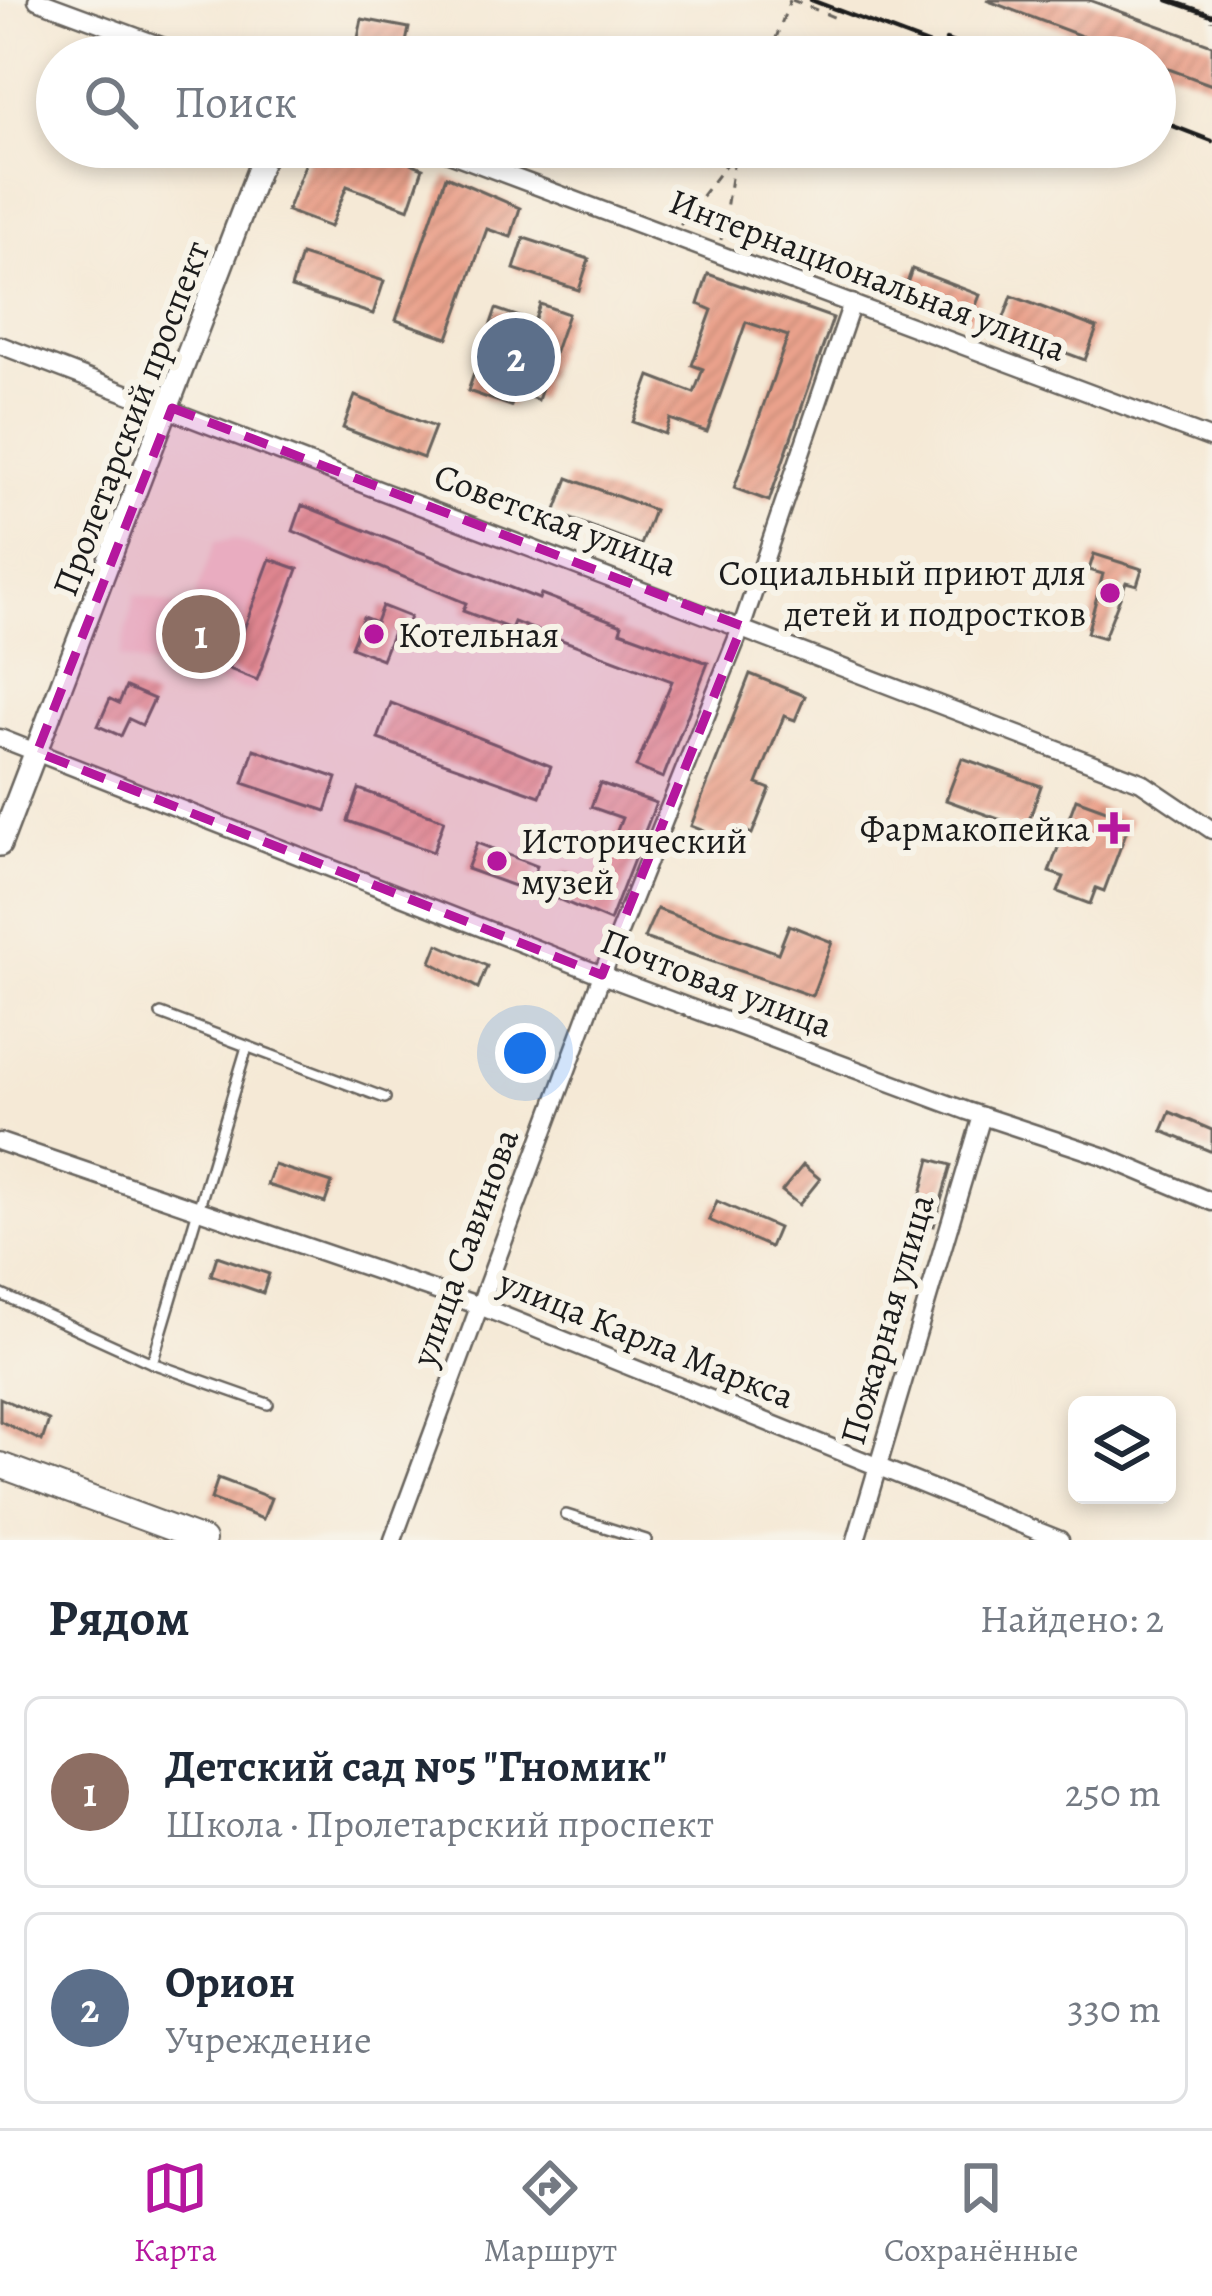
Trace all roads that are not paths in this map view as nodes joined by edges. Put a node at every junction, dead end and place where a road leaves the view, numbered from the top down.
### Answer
1 (37, 0) edge
2 (134, 36) edge
3 (259, 168) edge
4 (489, 168) edge
5 (852, 303) junction
6 (0, 346) edge
7 (172, 407) junction
8 (1212, 439) edge
9 (742, 626) junction
10 (0, 738) edge
11 (37, 752) junction
12 (1212, 830) edge
13 (0, 845) edge
14 (602, 975) junction
15 (160, 1014) dead end
16 (247, 1047) junction
17 (385, 1098) dead end
18 (982, 1117) junction
19 (0, 1142) edge
20 (1212, 1202) edge
21 (199, 1210) junction
22 (0, 1294) edge
23 (476, 1305) junction
24 (152, 1363) junction
25 (268, 1404) dead end
26 (0, 1465) edge
27 (877, 1467) junction
28 (566, 1515) dead end
29 (203, 1540) edge
30 (393, 1540) edge
31 (646, 1540) edge
32 (856, 1540) edge
33 (1060, 1540) edge

1 - 2 street
3 - 7 street, Пролетарский проспект
4 - 5 street, Интернациональная улица
5 - 8 street, Интернациональная улица
5 - 9 street, улица Савинова
6 - 7 street, Советская улица
7 - 9 street, Советская улица
7 - 11 street, Пролетарский проспект
9 - 12 street, Советская улица
9 - 14 street, улица Савинова
10 - 11 street, Почтовая улица
11 - 13 street, Пролетарский проспект
11 - 14 street, Почтовая улица
14 - 18 street, Почтовая улица
14 - 23 street, улица Савинова
15 - 16 lane
16 - 17 lane
16 - 21 lane
18 - 20 street, Почтовая улица
18 - 27 street, Пожарная улица
19 - 21 street, улица Карла Маркса
21 - 23 street, улица Карла Маркса
21 - 24 lane
22 - 24 lane
23 - 27 street, улица Карла Маркса
23 - 30 street, улица Савинова
24 - 25 lane
26 - 29 main road
27 - 32 street, Пожарная улица
27 - 33 street, улица Карла Маркса
28 - 31 lane

